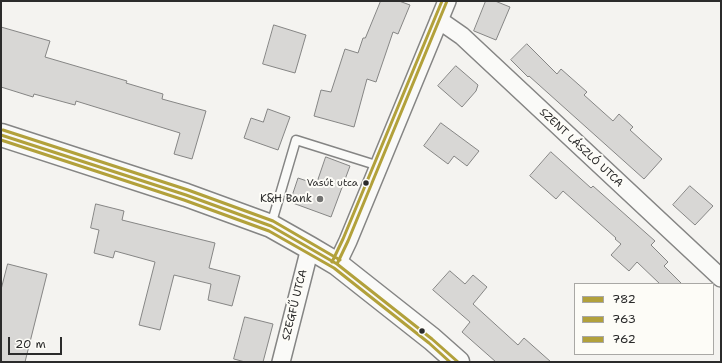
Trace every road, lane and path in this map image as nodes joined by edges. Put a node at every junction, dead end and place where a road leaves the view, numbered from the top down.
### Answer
1 (447, 1) edge
2 (439, 20) junction
3 (1, 135) edge
4 (379, 166) junction
5 (271, 226) junction
6 (310, 248) junction
7 (337, 264) junction
8 (721, 278) edge
9 (281, 362) edge
10 (458, 362) edge

1 - 2 street
2 - 4 street
2 - 8 street, SZENT LÁSZLÓ UTCA
3 - 5 main road
4 - 5 lane
4 - 7 street
5 - 6 main road
6 - 7 main road
6 - 9 street, SZEGFŰ UTCA
7 - 10 main road

